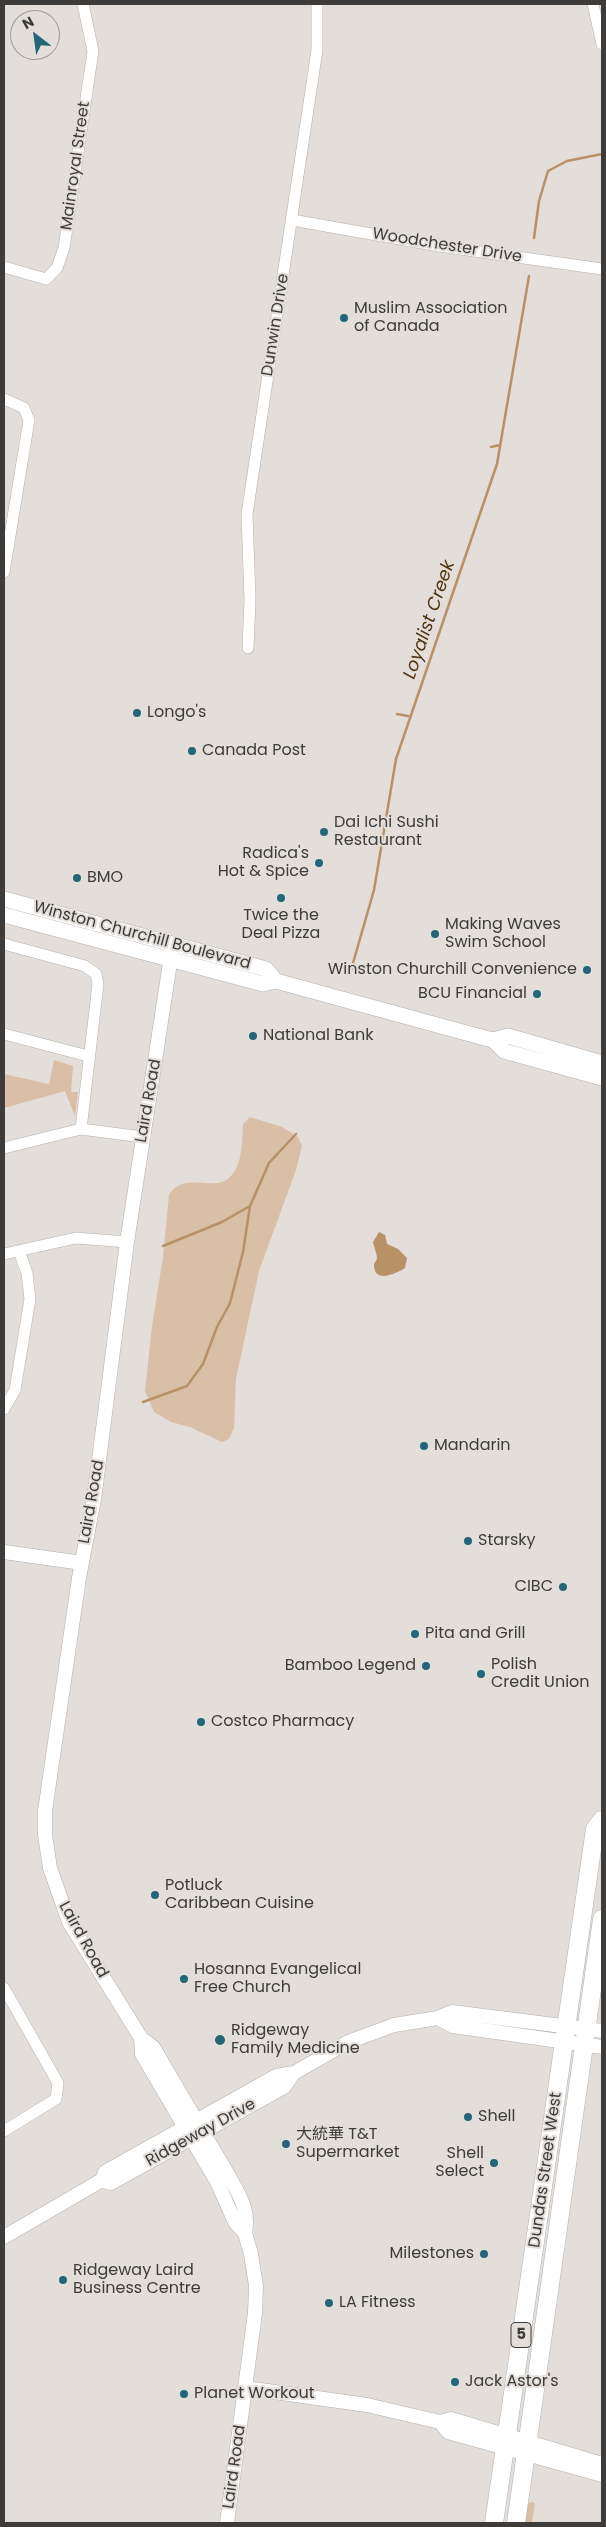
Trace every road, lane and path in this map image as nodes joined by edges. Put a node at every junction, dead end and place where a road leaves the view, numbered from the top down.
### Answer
1 (83, 4) edge
2 (317, 4) edge
3 (593, 4) edge
4 (602, 43) edge
5 (292, 220) junction
6 (4, 267) edge
7 (602, 269) edge
8 (4, 399) edge
9 (4, 572) edge
10 (248, 648) dead end
11 (4, 899) edge
12 (4, 915) edge
13 (4, 944) edge
14 (172, 952) junction
15 (4, 1034) edge
16 (493, 1040) junction
17 (88, 1056) junction
18 (602, 1063) edge
19 (602, 1078) edge
20 (81, 1129) junction
21 (143, 1137) junction
22 (4, 1148) edge
23 (127, 1242) junction
24 (19, 1250) junction
25 (4, 1254) edge
26 (4, 1408) edge
27 (4, 1552) edge
28 (82, 1562) junction
29 (602, 1820) edge
30 (602, 1919) edge
31 (5, 1994) edge
32 (579, 2035) edge
33 (602, 2047) edge
34 (195, 2130) junction
35 (4, 2131) edge
36 (4, 2237) edge
37 (246, 2388) junction
38 (516, 2444) junction
39 (602, 2464) edge
40 (602, 2475) edge
41 (227, 2523) edge
42 (494, 2523) edge
43 (516, 2523) edge

1 - 6 street, Mainroyal Street
2 - 5 street, Dunwin Drive
3 - 4 street
5 - 7 street, Woodchester Drive
5 - 10 street, Dunwin Drive
8 - 9 street
11 - 14 main road, Winston Churchill Boulevard
12 - 14 main road, Winston Churchill Boulevard
13 - 17 street
14 - 16 main road, Winston Churchill Boulevard
14 - 21 street, Laird Road
15 - 17 street
16 - 18 main road, Winston Churchill Boulevard
16 - 19 main road, Winston Churchill Boulevard
17 - 20 street
20 - 21 street
20 - 22 street
21 - 23 street, Laird Road
23 - 24 street
23 - 28 street, Laird Road
24 - 25 street
24 - 26 street
27 - 28 street
28 - 34 street, Laird Road
29 - 32 main road, Dundas Street West / 5
30 - 32 main road, Dundas Street West / 5
31 - 35 street
32 - 33 street, Ridgeway Drive
32 - 34 street, Ridgeway Drive
32 - 38 main road, Dundas Street West / 5
34 - 36 street, Ridgeway Drive
34 - 37 street, Laird Road
37 - 38 street
37 - 41 street, Laird Road
38 - 39 street
38 - 40 street
38 - 42 main road, Dundas Street West / 5
38 - 43 main road, Dundas Street West / 5

